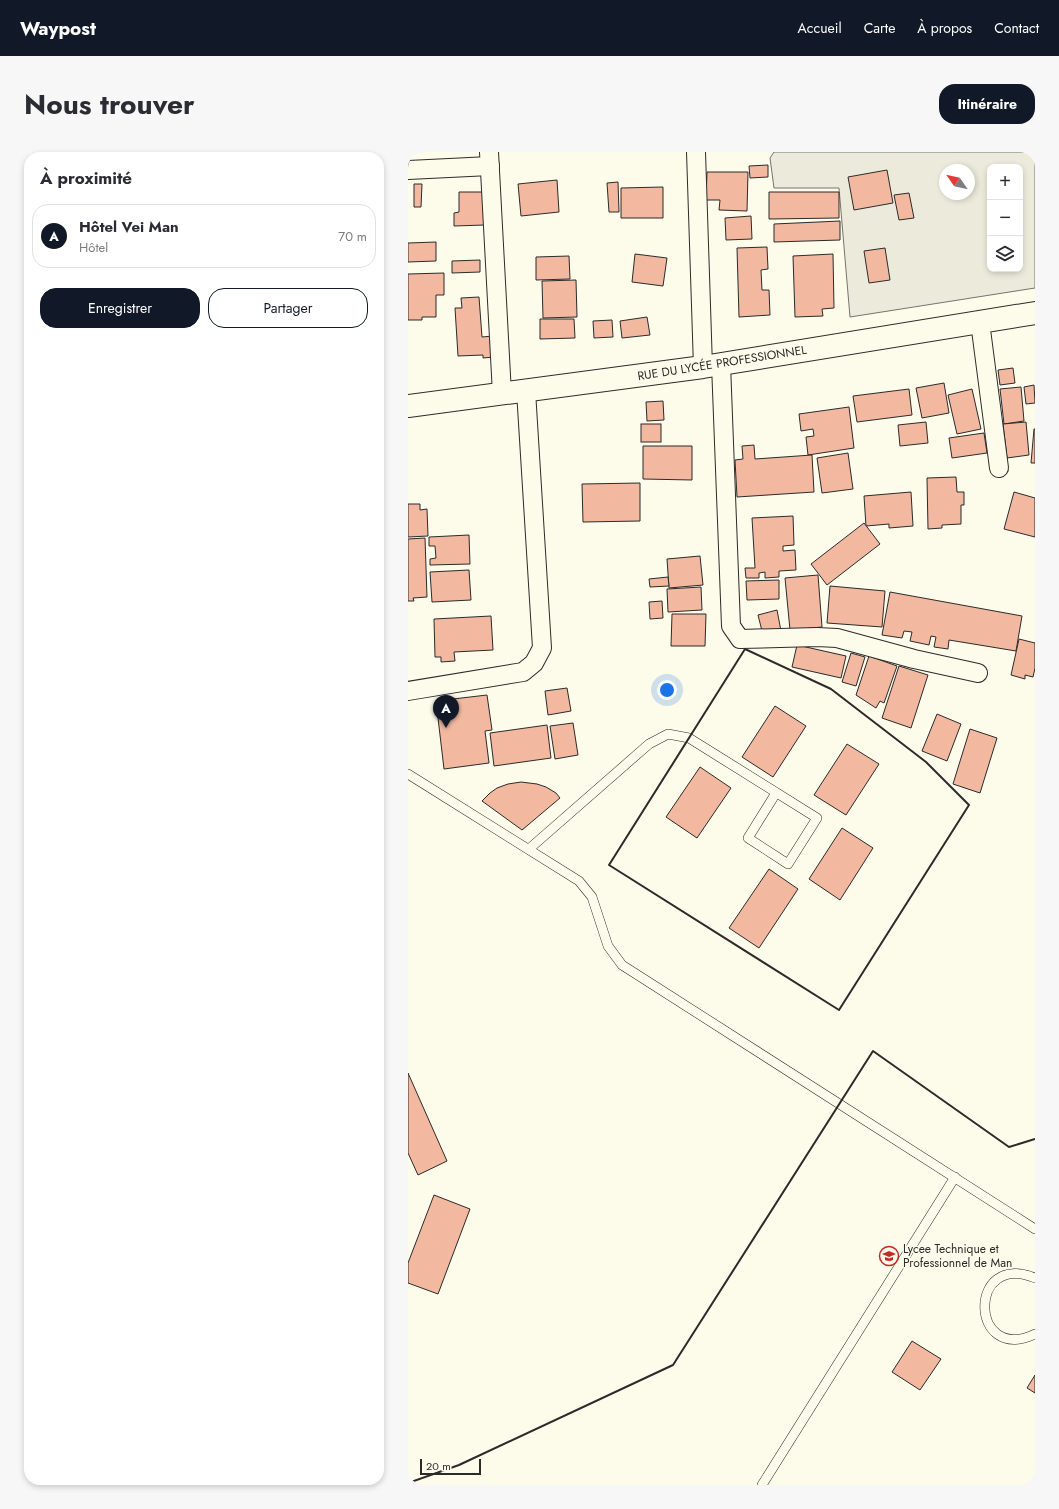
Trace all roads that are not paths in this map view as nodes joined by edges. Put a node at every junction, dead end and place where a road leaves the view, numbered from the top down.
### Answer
1 (696, 152) edge
2 (490, 159) edge
3 (408, 170) edge
4 (1035, 313) edge
5 (980, 322) junction
6 (712, 365) junction
7 (526, 391) junction
8 (502, 394) junction
9 (408, 406) edge
10 (999, 468) dead end
11 (978, 673) dead end
12 (408, 691) edge
13 (408, 774) edge
14 (776, 793) junction
15 (529, 850) junction
16 (955, 1177) junction
17 (1035, 1229) edge
18 (1035, 1278) edge
19 (1035, 1334) edge
20 (762, 1485) edge

1 - 6 street
2 - 3 street
2 - 8 street
4 - 5 main road, RUE DU LYCÉE PROFESSIONNEL
5 - 6 main road, RUE DU LYCÉE PROFESSIONNEL
5 - 10 street
6 - 7 main road, RUE DU LYCÉE PROFESSIONNEL
6 - 11 street
7 - 8 main road, RUE DU LYCÉE PROFESSIONNEL
7 - 12 street
8 - 9 main road, RUE DU LYCÉE PROFESSIONNEL
13 - 15 lane
14 - 14 lane
14 - 15 lane
15 - 16 lane
16 - 17 lane
16 - 20 lane
18 - 19 lane

